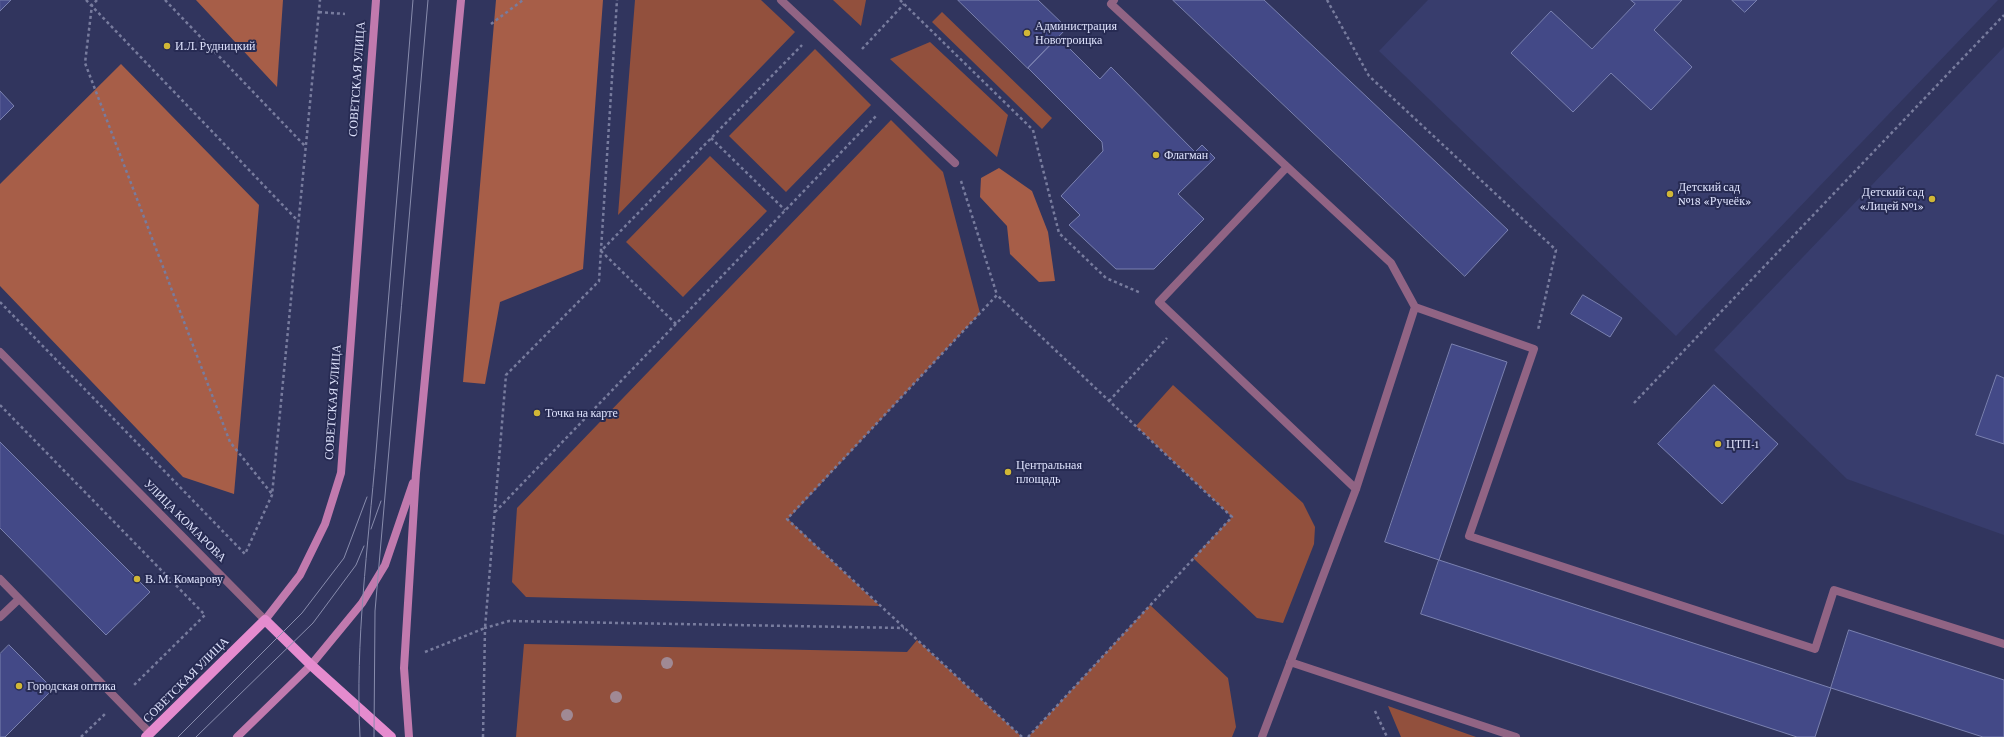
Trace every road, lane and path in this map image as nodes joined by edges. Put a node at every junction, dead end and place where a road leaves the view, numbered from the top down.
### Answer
1 (86, 0) edge
2 (97, 0) edge
3 (166, 0) edge
4 (320, 0) edge
5 (376, 0) edge
6 (461, 0) edge
7 (523, 0) edge
8 (617, 0) edge
9 (781, 0) edge
10 (900, 0) edge
11 (1114, 0) edge
12 (1327, 0) edge
13 (904, 4) junction
14 (92, 6) junction
15 (319, 12) junction
16 (345, 14) dead end
17 (2004, 15) edge
18 (491, 24) dead end
19 (815, 32) junction
20 (876, 33) dead end
21 (890, 102) junction
22 (711, 138) junction
23 (305, 146) junction
24 (956, 163) joint
25 (1287, 167) junction
26 (785, 210) junction
27 (298, 221) junction
28 (601, 251) junction
29 (996, 295) junction
30 (0, 302) edge
31 (1160, 302) junction
32 (1415, 307) junction
33 (1181, 322) junction
34 (676, 324) junction
35 (1534, 349) junction
36 (0, 352) edge
37 (1110, 401) junction
38 (1634, 403) dead end
39 (0, 405) edge
40 (416, 472) junction
41 (1356, 489) junction
42 (272, 495) junction
43 (495, 512) junction
44 (0, 579) edge
45 (19, 598) junction
46 (0, 617) edge
47 (265, 620) junction
48 (485, 628) junction
49 (904, 628) junction
50 (2004, 644) edge
51 (425, 652) dead end
52 (1290, 662) junction
53 (311, 665) junction
54 (119, 700) junction
55 (148, 735) edge
56 (81, 737) edge
57 (237, 737) edge
58 (392, 737) edge
59 (409, 737) edge
60 (483, 737) edge
61 (1022, 737) edge
62 (1028, 737) edge
63 (1262, 737) edge
64 (1516, 737) edge

1 - 14 path
2 - 14 path
3 - 23 path
4 - 15 path
5 - 47 main road, СОВЕТСКАЯ УЛИЦА
6 - 40 main road
7 - 18 path
8 - 28 path
9 - 19 street
10 - 13 path
11 - 25 street
12 - 35 path
13 - 20 path
13 - 31 path
14 - 27 path
14 - 42 path
15 - 16 path
15 - 23 path
17 - 38 path
19 - 21 street
19 - 22 path
21 - 24 street
21 - 26 path
22 - 26 path
22 - 28 path
23 - 27 path
24 - 29 path
25 - 31 street
25 - 32 street
26 - 34 path
27 - 42 path
28 - 34 path
28 - 43 path
29 - 37 path
29 - 49 path
30 - 42 path
31 - 33 street
32 - 35 street
32 - 41 street
33 - 37 path
33 - 41 street
34 - 43 path
35 - 50 street
36 - 47 street, УЛИЦА КОМАРОВА
37 - 62 path
39 - 54 path
40 - 53 main road
40 - 59 main road
41 - 52 street
43 - 48 path
44 - 45 street
45 - 46 street
45 - 54 street
47 - 53 main road, УЛИЦА КОМАРОВА
47 - 55 main road, СОВЕТСКАЯ УЛИЦА
48 - 49 path
48 - 51 path
48 - 60 path
49 - 61 path
52 - 63 street
52 - 64 street
53 - 57 main road
53 - 58 main road, УЛИЦА КОМАРОВА
54 - 55 street
54 - 56 path

